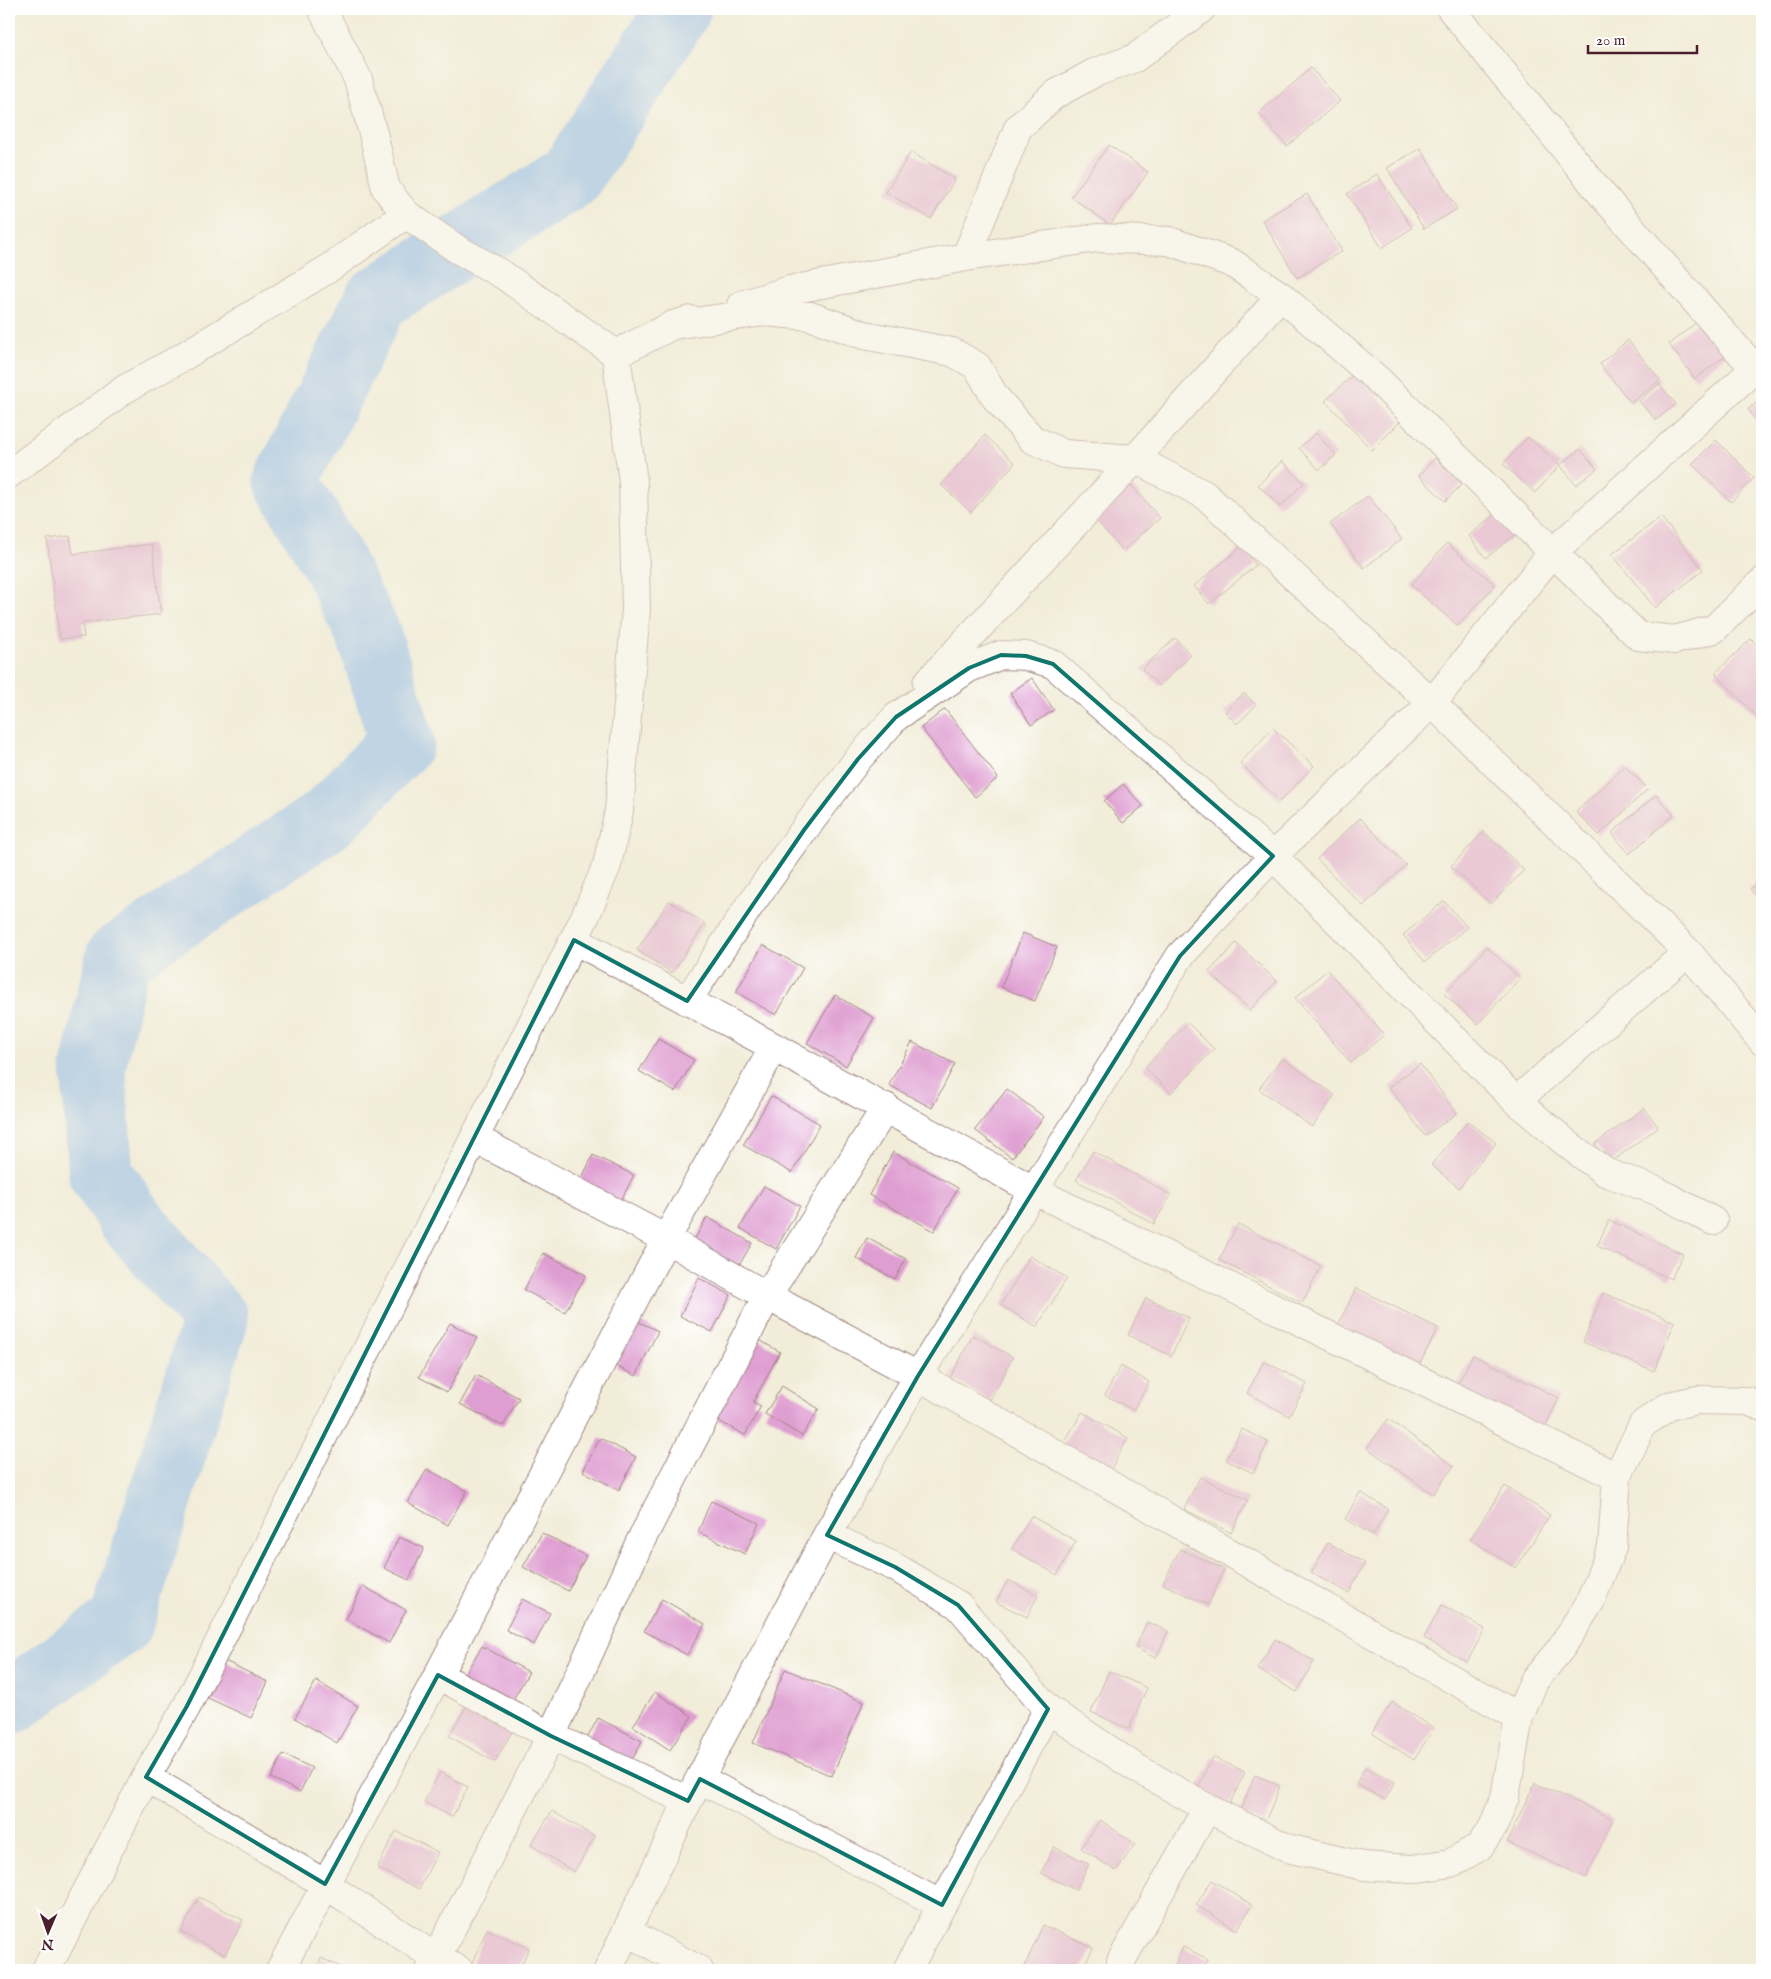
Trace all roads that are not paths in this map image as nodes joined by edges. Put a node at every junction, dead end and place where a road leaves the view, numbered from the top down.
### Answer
1 (322, 9) edge
2 (1201, 9) edge
3 (1451, 9) edge
4 (406, 214) junction
5 (966, 257) junction
6 (1281, 296) junction
7 (673, 325) junction
8 (616, 354) junction
9 (1759, 366) edge
10 (1135, 459) junction
11 (9, 474) edge
12 (1553, 552) junction
13 (1762, 582) edge
14 (1432, 703) junction
15 (896, 717) junction
16 (1273, 856) junction
17 (574, 940) junction
18 (1688, 952) junction
19 (686, 1002) junction
20 (1762, 1041) edge
21 (774, 1046) junction
22 (1516, 1101) junction
23 (886, 1107) junction
24 (476, 1139) junction
25 (1033, 1190) junction
26 (1713, 1221) dead end
27 (666, 1239) junction
28 (767, 1296) junction
29 (918, 1376) junction
30 (1762, 1408) edge
31 (1617, 1477) junction
32 (827, 1535) junction
33 (438, 1675) junction
34 (1048, 1709) junction
35 (1519, 1717) junction
36 (551, 1736) junction
37 (146, 1777) junction
38 (694, 1790) junction
39 (1207, 1808) junction
40 (325, 1884) junction
41 (942, 1905) junction
42 (627, 1932) junction
43 (1121, 1962) dead end
44 (442, 1966) edge
45 (46, 1970) edge
46 (280, 1970) edge
47 (608, 1970) edge
48 (698, 1970) edge
49 (907, 1970) edge

1 - 4 street
2 - 5 street
3 - 9 street
4 - 8 street
4 - 11 street
5 - 6 street
5 - 7 street
6 - 10 street
6 - 12 street
7 - 8 street
7 - 10 street
8 - 17 street
9 - 12 street
10 - 14 street
10 - 15 street
12 - 13 street
12 - 14 street
14 - 16 street
14 - 18 street
15 - 16 street
15 - 19 street
16 - 22 street
16 - 25 street
17 - 19 street
17 - 24 street
18 - 20 street
18 - 22 street
19 - 21 street
21 - 23 street
21 - 27 street
22 - 26 street
23 - 25 street
23 - 28 street
24 - 27 street
24 - 37 street
25 - 29 street
25 - 31 street
27 - 28 street
27 - 33 street
28 - 29 street
28 - 36 street
29 - 32 street
29 - 35 street
30 - 31 street
31 - 35 street
32 - 34 street
32 - 38 street
33 - 36 street
33 - 40 street
34 - 39 street
34 - 41 street
35 - 39 street
36 - 38 street
36 - 44 street
37 - 40 street
37 - 45 street
38 - 41 street
38 - 42 street
39 - 43 street
40 - 44 street
40 - 46 street
41 - 49 street
42 - 47 street
42 - 48 street

